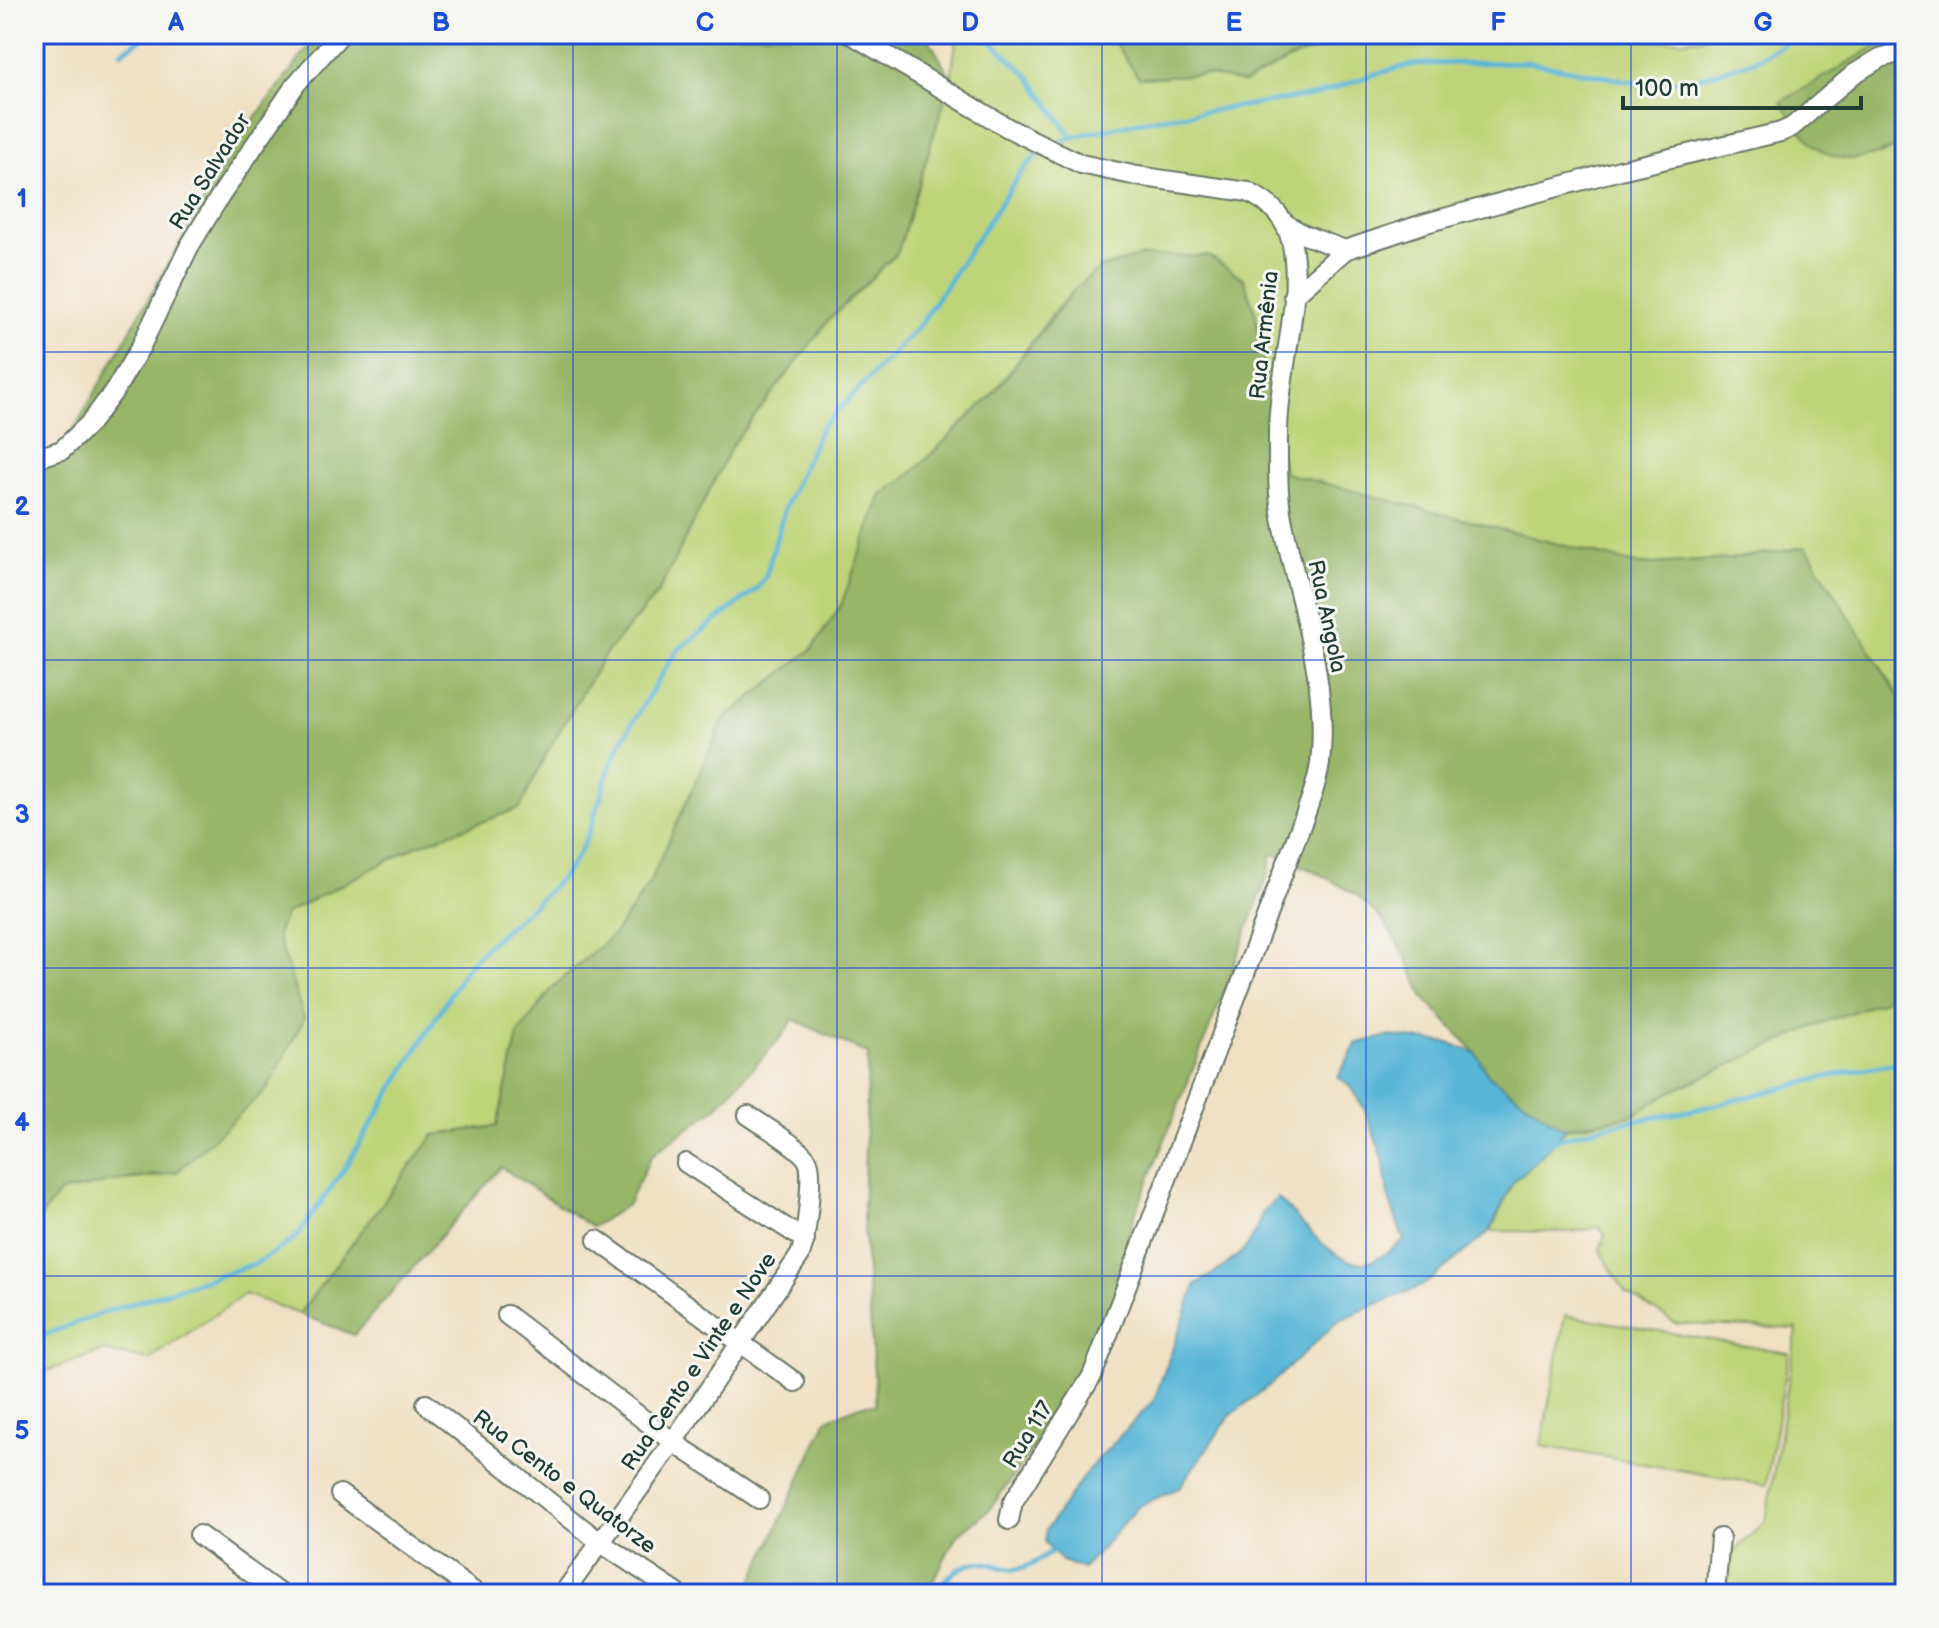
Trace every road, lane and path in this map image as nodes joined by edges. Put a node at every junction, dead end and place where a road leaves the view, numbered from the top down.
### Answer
1 (341, 34) edge
2 (851, 34) edge
3 (1905, 51) edge
4 (1286, 224) junction
5 (1345, 250) junction
6 (1293, 296) junction
7 (34, 459) edge
8 (1281, 514) joint
9 (748, 1115) dead end
10 (686, 1163) dead end
11 (597, 1240) dead end
12 (805, 1240) junction
13 (507, 1315) dead end
14 (741, 1344) junction
15 (1092, 1376) joint
16 (795, 1382) dead end
17 (426, 1404) dead end
18 (673, 1442) junction
19 (340, 1494) dead end
20 (759, 1499) dead end
21 (1009, 1520) dead end
22 (199, 1535) dead end
23 (1720, 1538) dead end
24 (601, 1543) junction
25 (280, 1594) edge
26 (477, 1594) edge
27 (563, 1594) edge
28 (678, 1594) edge
29 (1715, 1594) edge

1 - 7 street, Rua Salvador
2 - 4 street
3 - 5 street
4 - 5 street
4 - 6 street, Rua Armênia
5 - 6 street
6 - 8 street, Rua Armênia
8 - 15 street, Rua Angola
9 - 12 street, Rua Cento e Vinte e Nove
10 - 12 street
11 - 14 street
12 - 14 street, Rua Cento e Vinte e Nove
13 - 18 street
14 - 16 street
14 - 18 street, Rua Cento e Vinte e Nove
15 - 21 street, Rua 117
17 - 24 street, Rua Cento e Quatorze
18 - 20 street
18 - 24 street, Rua Cento e Vinte e Nove
19 - 26 street
22 - 25 street
23 - 29 street
24 - 27 street, Rua Cento e Vinte e Nove
24 - 28 street, Rua Cento e Quatorze

